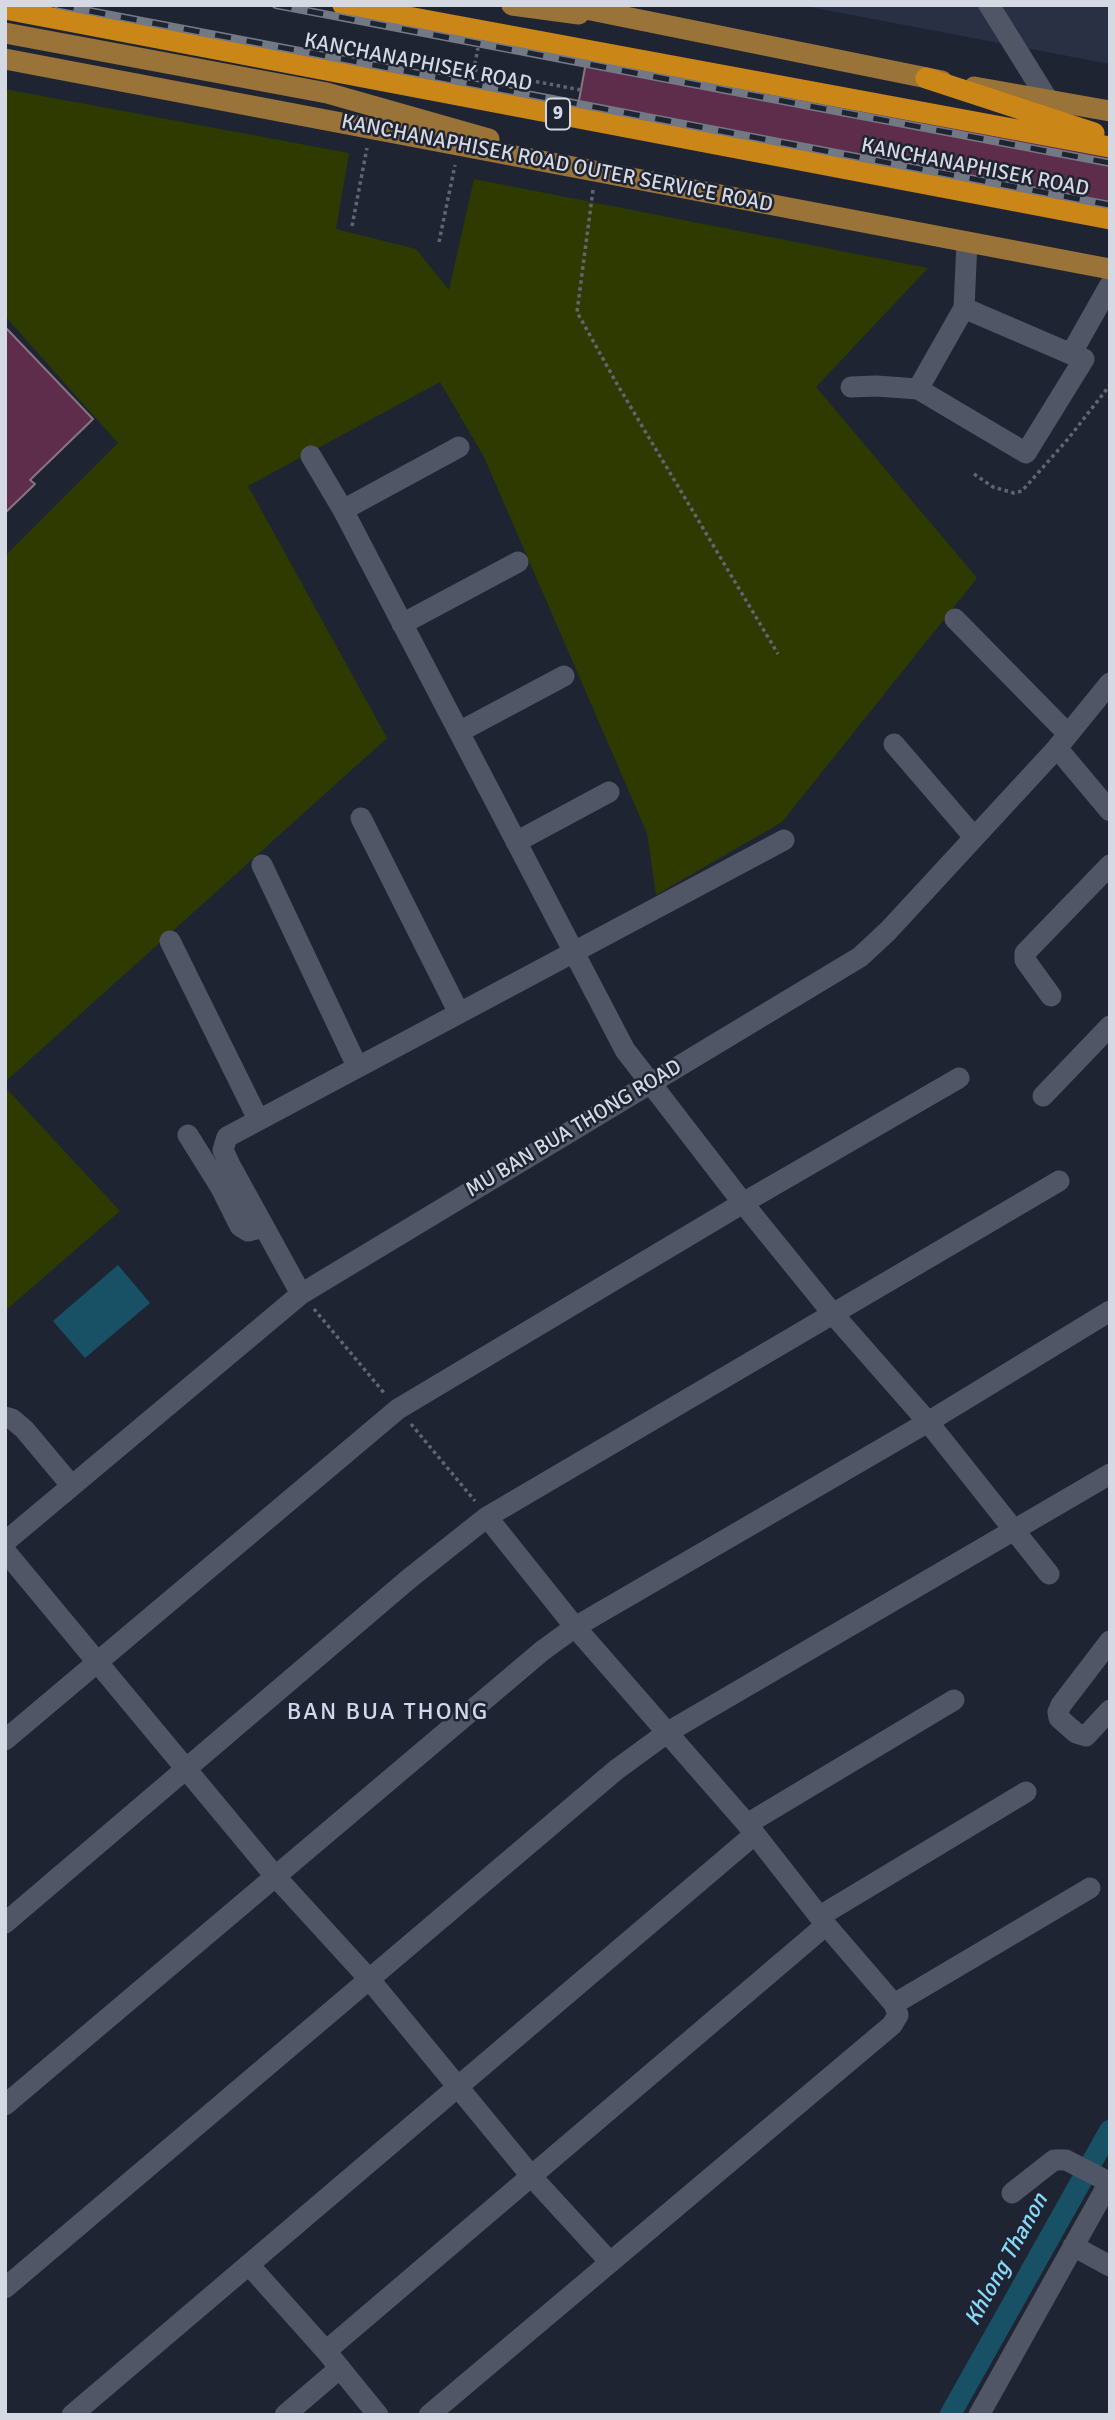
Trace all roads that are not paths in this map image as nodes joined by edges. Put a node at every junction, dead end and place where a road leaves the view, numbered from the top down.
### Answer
1 (343, 5) edge
2 (512, 5) edge
3 (566, 5) edge
4 (989, 5) edge
5 (5, 9) edge
6 (659, 25) junction
7 (5, 33) edge
8 (5, 59) edge
9 (926, 78) junction
10 (1048, 100) junction
11 (1110, 111) edge
12 (1110, 138) edge
13 (1110, 147) edge
14 (622, 176) junction
15 (1110, 219) edge
16 (967, 242) junction
17 (1110, 269) edge
18 (1110, 285) edge
19 (964, 309) junction
20 (1071, 354) junction
21 (852, 387) dead end
22 (918, 389) junction
23 (459, 447) dead end
24 (311, 456) dead end
25 (343, 510) junction
26 (518, 562) dead end
27 (955, 619) dead end
28 (402, 624) junction
29 (564, 676) dead end
30 (1110, 682) edge
31 (459, 732) junction
32 (1063, 741) junction
33 (894, 744) dead end
34 (609, 792) dead end
35 (1110, 811) edge
36 (360, 818) dead end
37 (974, 837) junction
38 (784, 840) dead end
39 (516, 842) junction
40 (1110, 864) edge
41 (262, 865) dead end
42 (170, 941) dead end
43 (574, 952) junction
44 (1051, 996) dead end
45 (459, 1013) junction
46 (1110, 1026) edge
47 (357, 1066) junction
48 (959, 1078) dead end
49 (651, 1082) junction
50 (1043, 1096) dead end
51 (258, 1119) junction
52 (188, 1135) dead end
53 (1059, 1181) dead end
54 (743, 1203) junction
55 (263, 1227) junction
56 (301, 1294) junction
57 (1110, 1311) edge
58 (833, 1314) junction
59 (5, 1417) edge
60 (928, 1422) junction
61 (1110, 1474) edge
62 (71, 1485) junction
63 (487, 1517) junction
64 (1013, 1531) junction
65 (5, 1542) edge
66 (5, 1551) edge
67 (1049, 1574) dead end
68 (575, 1627) junction
69 (1110, 1641) edge
70 (98, 1661) junction
71 (954, 1700) dead end
72 (1110, 1710) edge
73 (668, 1732) junction
74 (5, 1741) edge
75 (185, 1770) junction
76 (1026, 1792) dead end
77 (751, 1829) junction
78 (275, 1876) junction
79 (1090, 1888) dead end
80 (823, 1921) junction
81 (5, 1923) edge
82 (370, 1980) junction
83 (894, 2004) junction
84 (457, 2087) junction
85 (5, 2105) edge
86 (532, 2177) junction
87 (1103, 2179) edge
88 (1013, 2193) dead end
89 (1101, 2214) edge
90 (1073, 2246) junction
91 (609, 2262) junction
92 (249, 2265) junction
93 (1110, 2266) edge
94 (5, 2288) edge
95 (326, 2351) junction
96 (340, 2368) junction
97 (72, 2415) edge
98 (285, 2415) edge
99 (378, 2415) edge
100 (429, 2415) edge
101 (979, 2415) edge

1 - 13 highway, KANCHANAPHISEK ROAD
2 - 6 main road
3 - 6 main road
4 - 10 street
5 - 15 highway, KANCHANAPHISEK ROAD / 9
6 - 9 main road
7 - 14 main road
8 - 14 main road, KANCHANAPHISEK ROAD OUTER SERVICE ROAD
9 - 10 main road
9 - 12 highway
10 - 11 main road
14 - 16 main road, KANCHANAPHISEK ROAD OUTER SERVICE ROAD
16 - 17 main road, KANCHANAPHISEK ROAD OUTER SERVICE ROAD
16 - 19 street
18 - 20 street
19 - 20 street
19 - 22 street
20 - 22 street
21 - 22 street
23 - 25 street
24 - 25 street
25 - 28 street
26 - 28 street
27 - 32 street
28 - 31 street
29 - 31 street
30 - 32 street, MU BAN BUA THONG ROAD
31 - 39 street
32 - 35 street
32 - 37 street, MU BAN BUA THONG ROAD
33 - 37 street
34 - 39 street
36 - 45 street
37 - 49 street, MU BAN BUA THONG ROAD
38 - 43 street
39 - 43 street
40 - 44 street
41 - 47 street
42 - 51 street
43 - 45 street
43 - 49 street
45 - 47 street
46 - 50 street
47 - 51 street
48 - 54 street
49 - 54 street
49 - 56 street, MU BAN BUA THONG ROAD
51 - 55 street
52 - 55 street
53 - 58 street
54 - 58 street
54 - 70 street
55 - 56 street
56 - 62 street, MU BAN BUA THONG ROAD
57 - 60 street
58 - 60 street
58 - 63 street
59 - 62 street
60 - 64 street
60 - 68 street
61 - 64 street
62 - 65 street, MU BAN BUA THONG ROAD
63 - 68 street
63 - 75 street
64 - 67 street
64 - 73 street
66 - 70 street
68 - 73 street
68 - 78 street
69 - 72 street
70 - 74 street
70 - 75 street
71 - 77 street
73 - 77 street
73 - 82 street
75 - 78 street
75 - 81 street
76 - 80 street
77 - 80 street
77 - 84 street
78 - 82 street
78 - 85 street
79 - 83 street
80 - 83 street
80 - 86 street
82 - 84 street
82 - 94 street
83 - 91 street
84 - 86 street
84 - 92 street
86 - 91 street
86 - 95 street
87 - 88 street
87 - 89 street
89 - 90 street
90 - 93 street
90 - 101 street
91 - 100 street
92 - 95 street
92 - 97 street
95 - 96 street
96 - 98 street
96 - 99 street

